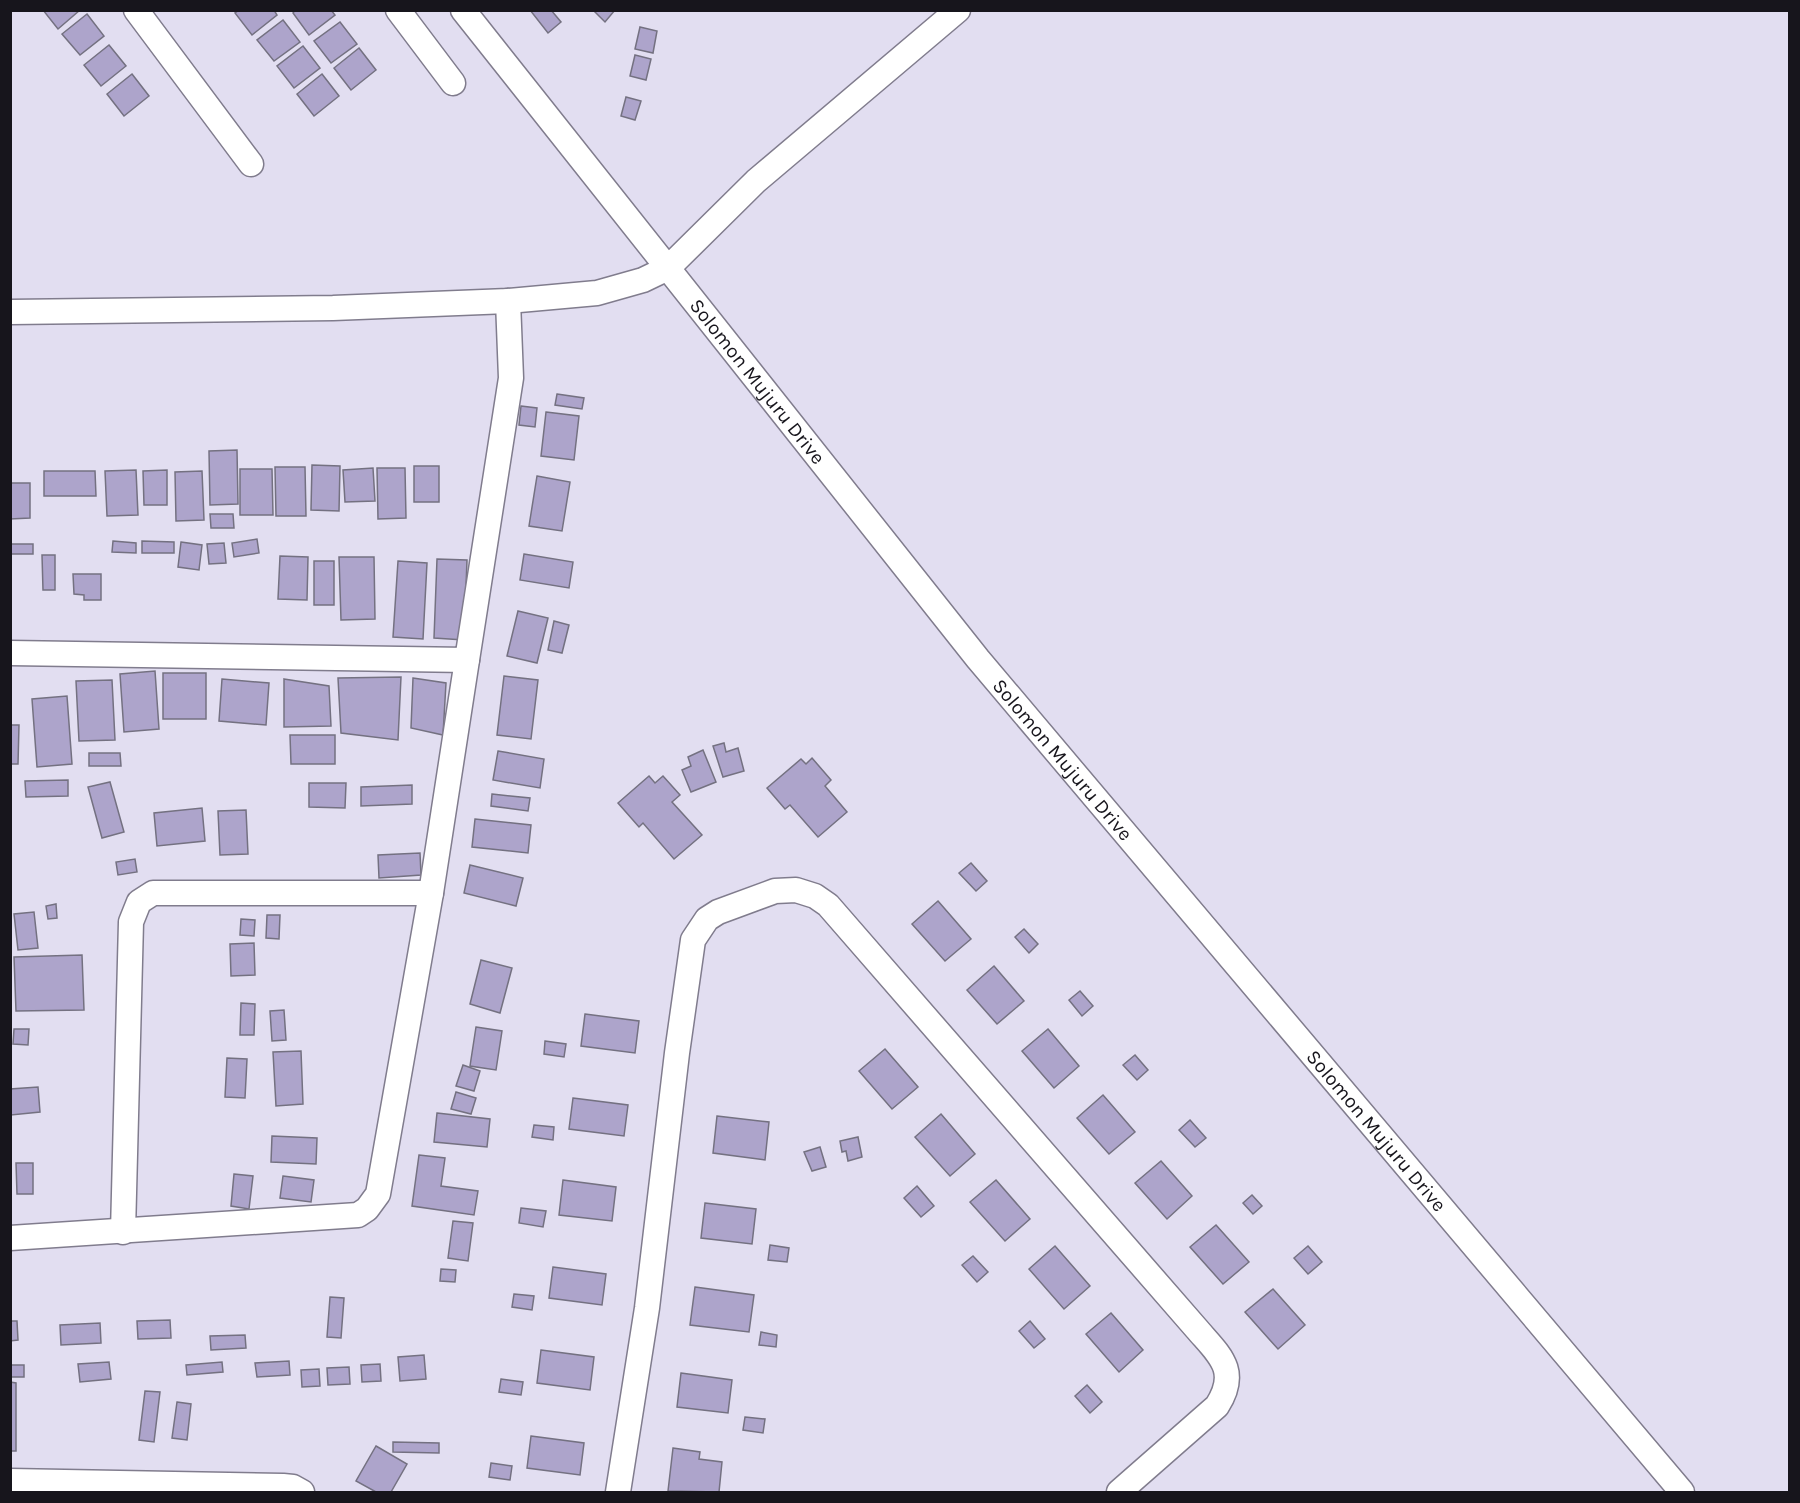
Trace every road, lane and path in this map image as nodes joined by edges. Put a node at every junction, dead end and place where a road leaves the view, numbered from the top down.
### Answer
1 (136, 10) edge
2 (398, 10) edge
3 (463, 10) edge
4 (958, 10) edge
5 (453, 83) dead end
6 (251, 164) dead end
7 (668, 268) junction
8 (508, 301) junction
9 (10, 312) edge
10 (10, 653) edge
11 (467, 660) junction
12 (431, 893) junction
13 (123, 1232) junction
14 (10, 1238) edge
15 (10, 1481) edge
16 (302, 1492) edge
17 (618, 1492) edge
18 (1119, 1492) edge
19 (1682, 1492) edge

1 - 6 street
2 - 5 street
3 - 7 street, Solomon Mujuru Drive
4 - 7 street
7 - 8 street
7 - 19 street, Solomon Mujuru Drive
8 - 9 street
8 - 11 street
10 - 11 street
11 - 12 street
12 - 13 street
12 - 13 street
13 - 14 street
15 - 16 street
17 - 18 street

